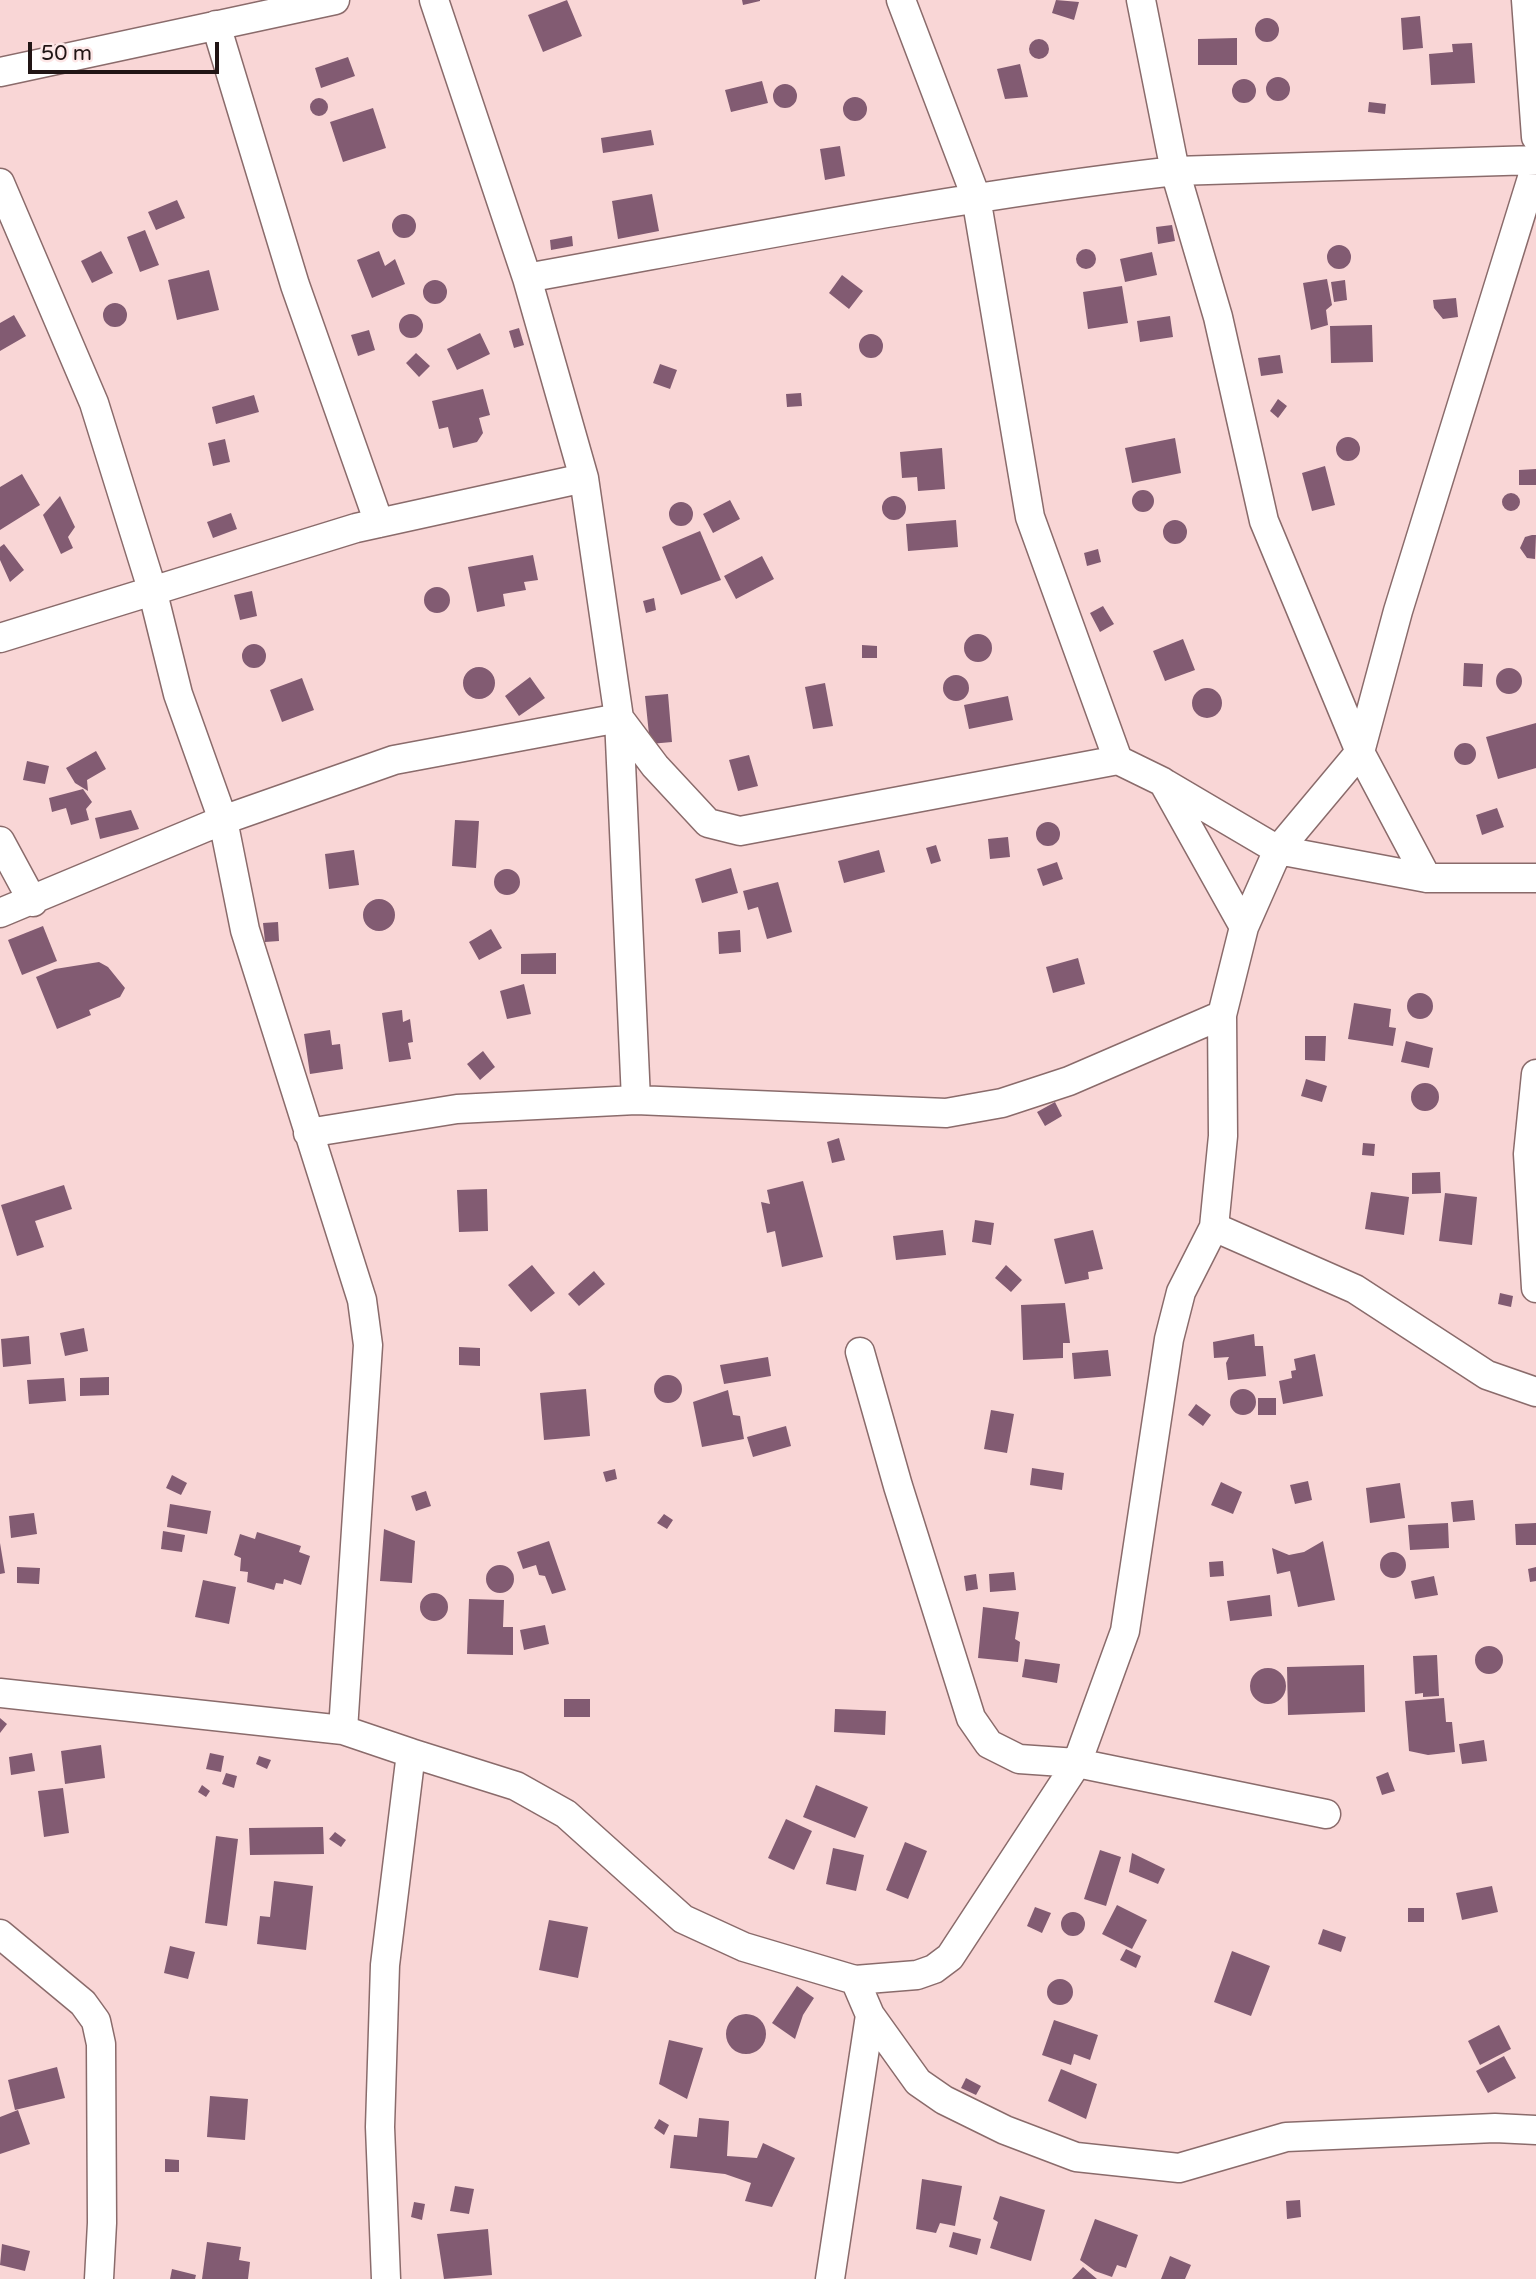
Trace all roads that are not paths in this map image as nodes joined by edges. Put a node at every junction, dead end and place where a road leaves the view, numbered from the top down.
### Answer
1 (335, 0) edge
2 (434, 0) edge
3 (901, 0) edge
4 (1141, 0) edge
5 (1526, 0) edge
6 (216, 25) junction
7 (0, 72) edge
8 (1536, 136) edge
9 (1536, 162) edge
10 (1175, 171) junction
11 (0, 183) edge
12 (976, 197) junction
13 (527, 278) junction
14 (584, 478) junction
15 (379, 523) junction
16 (152, 589) junction
17 (0, 638) edge
18 (620, 718) junction
19 (1360, 752) junction
20 (1118, 760) junction
21 (1163, 782) junction
22 (223, 820) junction
23 (0, 841) edge
24 (1278, 850) junction
25 (1427, 878) junction
26 (1536, 878) edge
27 (33, 902) junction
28 (0, 913) edge
29 (1244, 927) junction
30 (1222, 1015) junction
31 (1536, 1074) edge
32 (636, 1100) junction
33 (308, 1133) junction
34 (1532, 1150) edge
35 (1214, 1227) junction
36 (1536, 1288) edge
37 (860, 1352) dead end
38 (1536, 1392) edge
39 (0, 1693) edge
40 (343, 1730) junction
41 (411, 1754) junction
42 (1077, 1763) junction
43 (1326, 1814) dead end
44 (0, 1934) edge
45 (855, 1980) junction
46 (870, 2015) junction
47 (1536, 2130) edge
48 (99, 2279) edge
49 (386, 2279) edge
50 (830, 2279) edge

1 - 6 street
2 - 13 street
3 - 12 street
4 - 10 street
5 - 8 street
6 - 7 street
6 - 15 street
9 - 10 street
9 - 19 street
10 - 12 street
10 - 19 street
11 - 16 street
12 - 13 street
12 - 20 street
13 - 14 street
14 - 15 street
14 - 18 street
15 - 16 street
16 - 17 street
16 - 22 street
18 - 20 street
18 - 22 street
18 - 32 street
19 - 24 street
19 - 25 street
20 - 21 street
21 - 24 street
21 - 29 street
22 - 27 street
22 - 33 street
23 - 27 street
24 - 25 street
24 - 29 street
25 - 26 street
27 - 28 street
29 - 30 street
30 - 32 street
30 - 35 street
31 - 34 street
32 - 33 street
33 - 40 street
34 - 36 street
35 - 38 street
35 - 42 street
37 - 42 street
39 - 40 street
40 - 41 street
41 - 45 street
41 - 49 street
42 - 43 street
42 - 45 street
44 - 48 street
45 - 46 street
46 - 47 street
46 - 50 street

